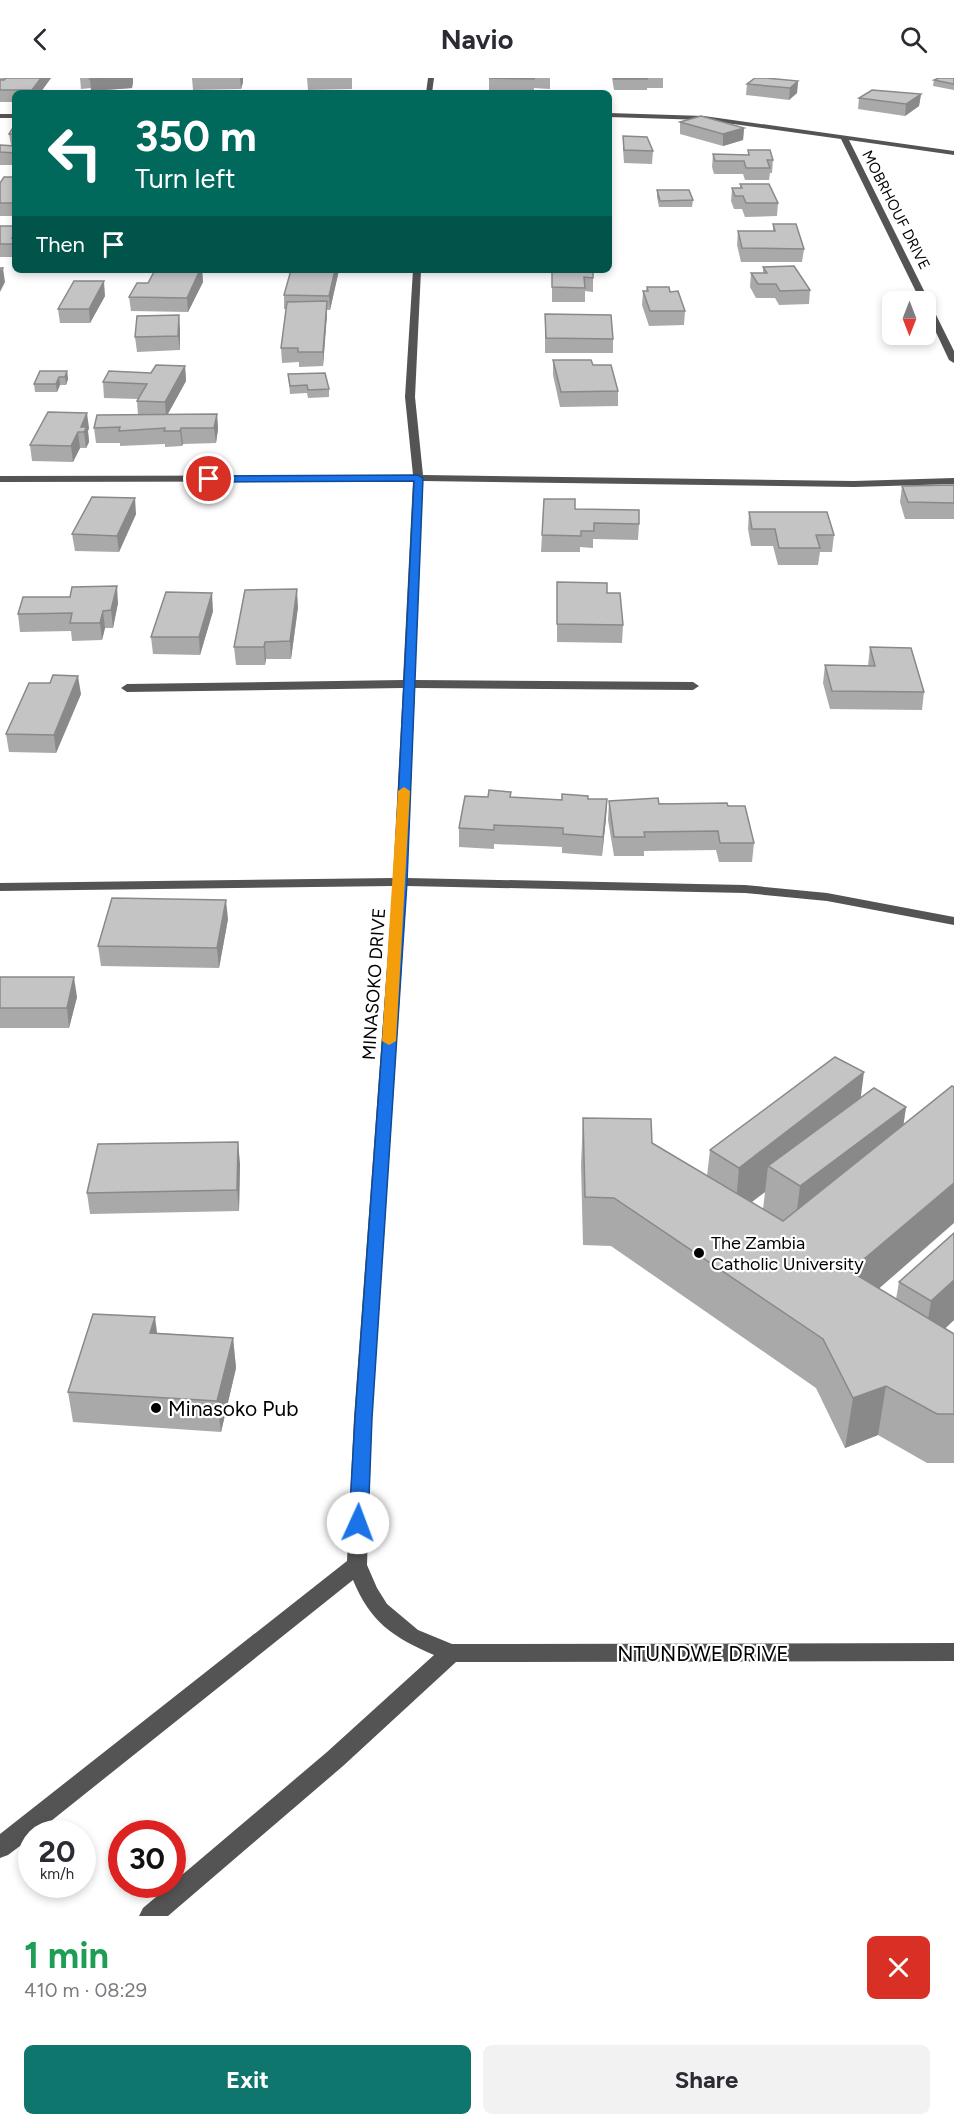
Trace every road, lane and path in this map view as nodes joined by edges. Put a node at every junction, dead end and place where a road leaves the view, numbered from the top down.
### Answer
1 (612, 115) edge
2 (844, 138) junction
3 (954, 153) edge
4 (417, 273) edge
5 (954, 360) edge
6 (418, 478) junction
7 (0, 479) edge
8 (954, 481) edge
9 (409, 684) junction
10 (693, 686) dead end
11 (127, 688) dead end
12 (400, 882) junction
13 (0, 887) edge
14 (954, 921) edge
15 (357, 1565) junction
16 (954, 1652) edge
17 (451, 1653) junction
18 (0, 1848) edge
19 (151, 1916) edge

1 - 2 street
2 - 3 street
2 - 5 street, MOBRHOUF DRIVE
4 - 6 street, MINASOKO DRIVE
6 - 7 street
6 - 8 street
6 - 9 street, MINASOKO DRIVE
9 - 10 street
9 - 11 street
9 - 12 street, MINASOKO DRIVE
12 - 13 street
12 - 14 street
12 - 15 street, MINASOKO DRIVE
15 - 17 street, MINASOKO DRIVE
15 - 18 street
16 - 17 street, NTUNDWE DRIVE
17 - 19 street

